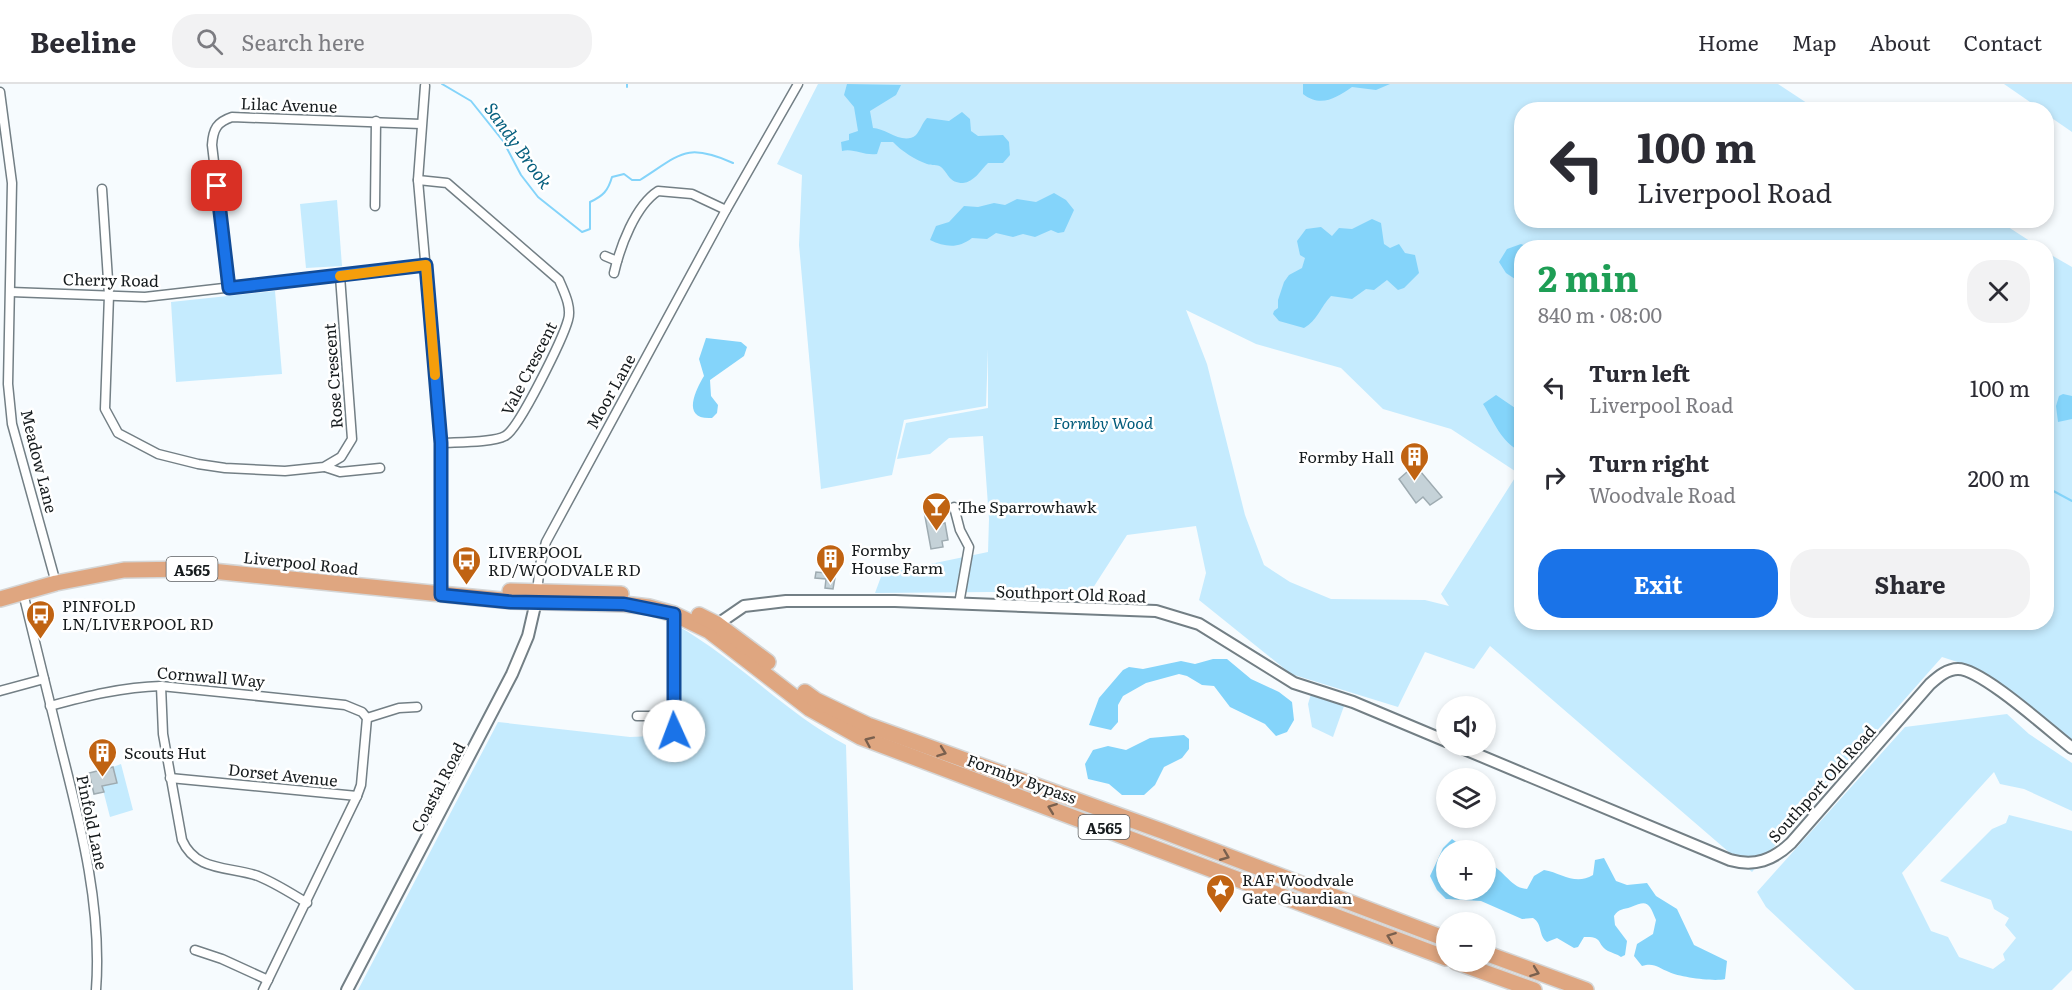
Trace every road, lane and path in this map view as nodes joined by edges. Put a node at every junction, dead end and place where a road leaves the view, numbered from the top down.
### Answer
1 (798, 84) edge
2 (425, 86) dead end
3 (0, 92) edge
4 (376, 121) junction
5 (421, 123) junction
6 (3, 142) edge
7 (418, 180) junction
8 (102, 189) dead end
9 (375, 206) dead end
10 (726, 210) junction
11 (606, 256) dead end
12 (617, 261) junction
13 (426, 265) junction
14 (614, 273) dead end
15 (340, 276) junction
16 (229, 288) junction
17 (11, 292) junction
18 (109, 295) junction
19 (4, 384) edge
20 (441, 443) junction
21 (325, 466) junction
22 (380, 468) dead end
23 (954, 507) dead end
24 (56, 583) junction
25 (23, 593) junction
26 (449, 596) junction
27 (537, 597) junction
28 (0, 600) edge
29 (959, 604) junction
30 (674, 614) junction
31 (713, 627) junction
32 (44, 679) junction
33 (161, 686) junction
34 (0, 691) edge
35 (50, 706) junction
36 (417, 707) dead end
37 (637, 716) dead end
38 (674, 716) junction
39 (367, 718) junction
40 (674, 731) dead end
41 (1436, 737) edge
42 (2072, 748) edge
43 (1482, 756) edge
44 (170, 778) junction
45 (357, 796) junction
46 (1131, 820) junction
47 (1203, 865) junction
48 (307, 903) junction
49 (1436, 935) edge
50 (195, 950) dead end
51 (1436, 954) edge
52 (1496, 957) edge
53 (1484, 972) edge
54 (268, 980) junction
55 (96, 990) edge
56 (263, 990) edge
57 (348, 990) edge
58 (1534, 990) edge
59 (1586, 990) edge

1 - 10 street, Moor Lane
2 - 5 street
3 - 6 street, Meadow Lane
4 - 5 street, Lilac Avenue
4 - 9 street
4 - 16 street, Lilac Avenue
5 - 7 street
6 - 17 street, Meadow Lane
7 - 13 street
7 - 20 street, Vale Crescent
8 - 18 street
10 - 12 street
10 - 27 street, Moor Lane
11 - 12 street
12 - 14 street
13 - 15 street, Cherry Road
13 - 20 street
15 - 16 street, Cherry Road
15 - 21 street, Rose Crescent
16 - 18 street, Cherry Road
17 - 18 street, Cherry Road
17 - 19 street, Meadow Lane
18 - 21 street
19 - 24 street, Meadow Lane
20 - 26 street
21 - 22 street
23 - 29 street
24 - 25 highway, Liverpool Road / A565
24 - 26 highway, Liverpool Road / A565
25 - 28 highway, Liverpool Road / A565
25 - 32 street, Pinfold Lane
26 - 27 highway, Liverpool Road / A565
27 - 30 highway, Liverpool Road / A565
27 - 31 highway, Liverpool Road / A565
27 - 57 street, Coastal Road
29 - 31 street, Southport Old Road
29 - 41 street, Southport Old Road
30 - 31 highway, Liverpool Road / A565
30 - 38 street
31 -> 46 highway, Formby Bypass / A565
47 -> 31 highway, Formby Bypass / A565
32 - 34 street
32 - 35 street, Pinfold Lane
33 - 35 street, Cornwall Way
33 - 39 street, Cornwall Way
33 - 44 street
35 - 55 street, Pinfold Lane
36 - 39 street
37 - 38 street
38 - 40 street
39 - 45 street
42 - 43 street, Southport Old Road
44 - 45 street, Dorset Avenue
44 - 48 street
45 - 48 street
46 - 47 highway
46 -> 49 highway, Formby Bypass / A565
51 -> 47 highway, Formby Bypass / A565
48 - 54 street
50 - 54 street
52 -> 59 highway
53 - 58 highway
54 - 56 street

